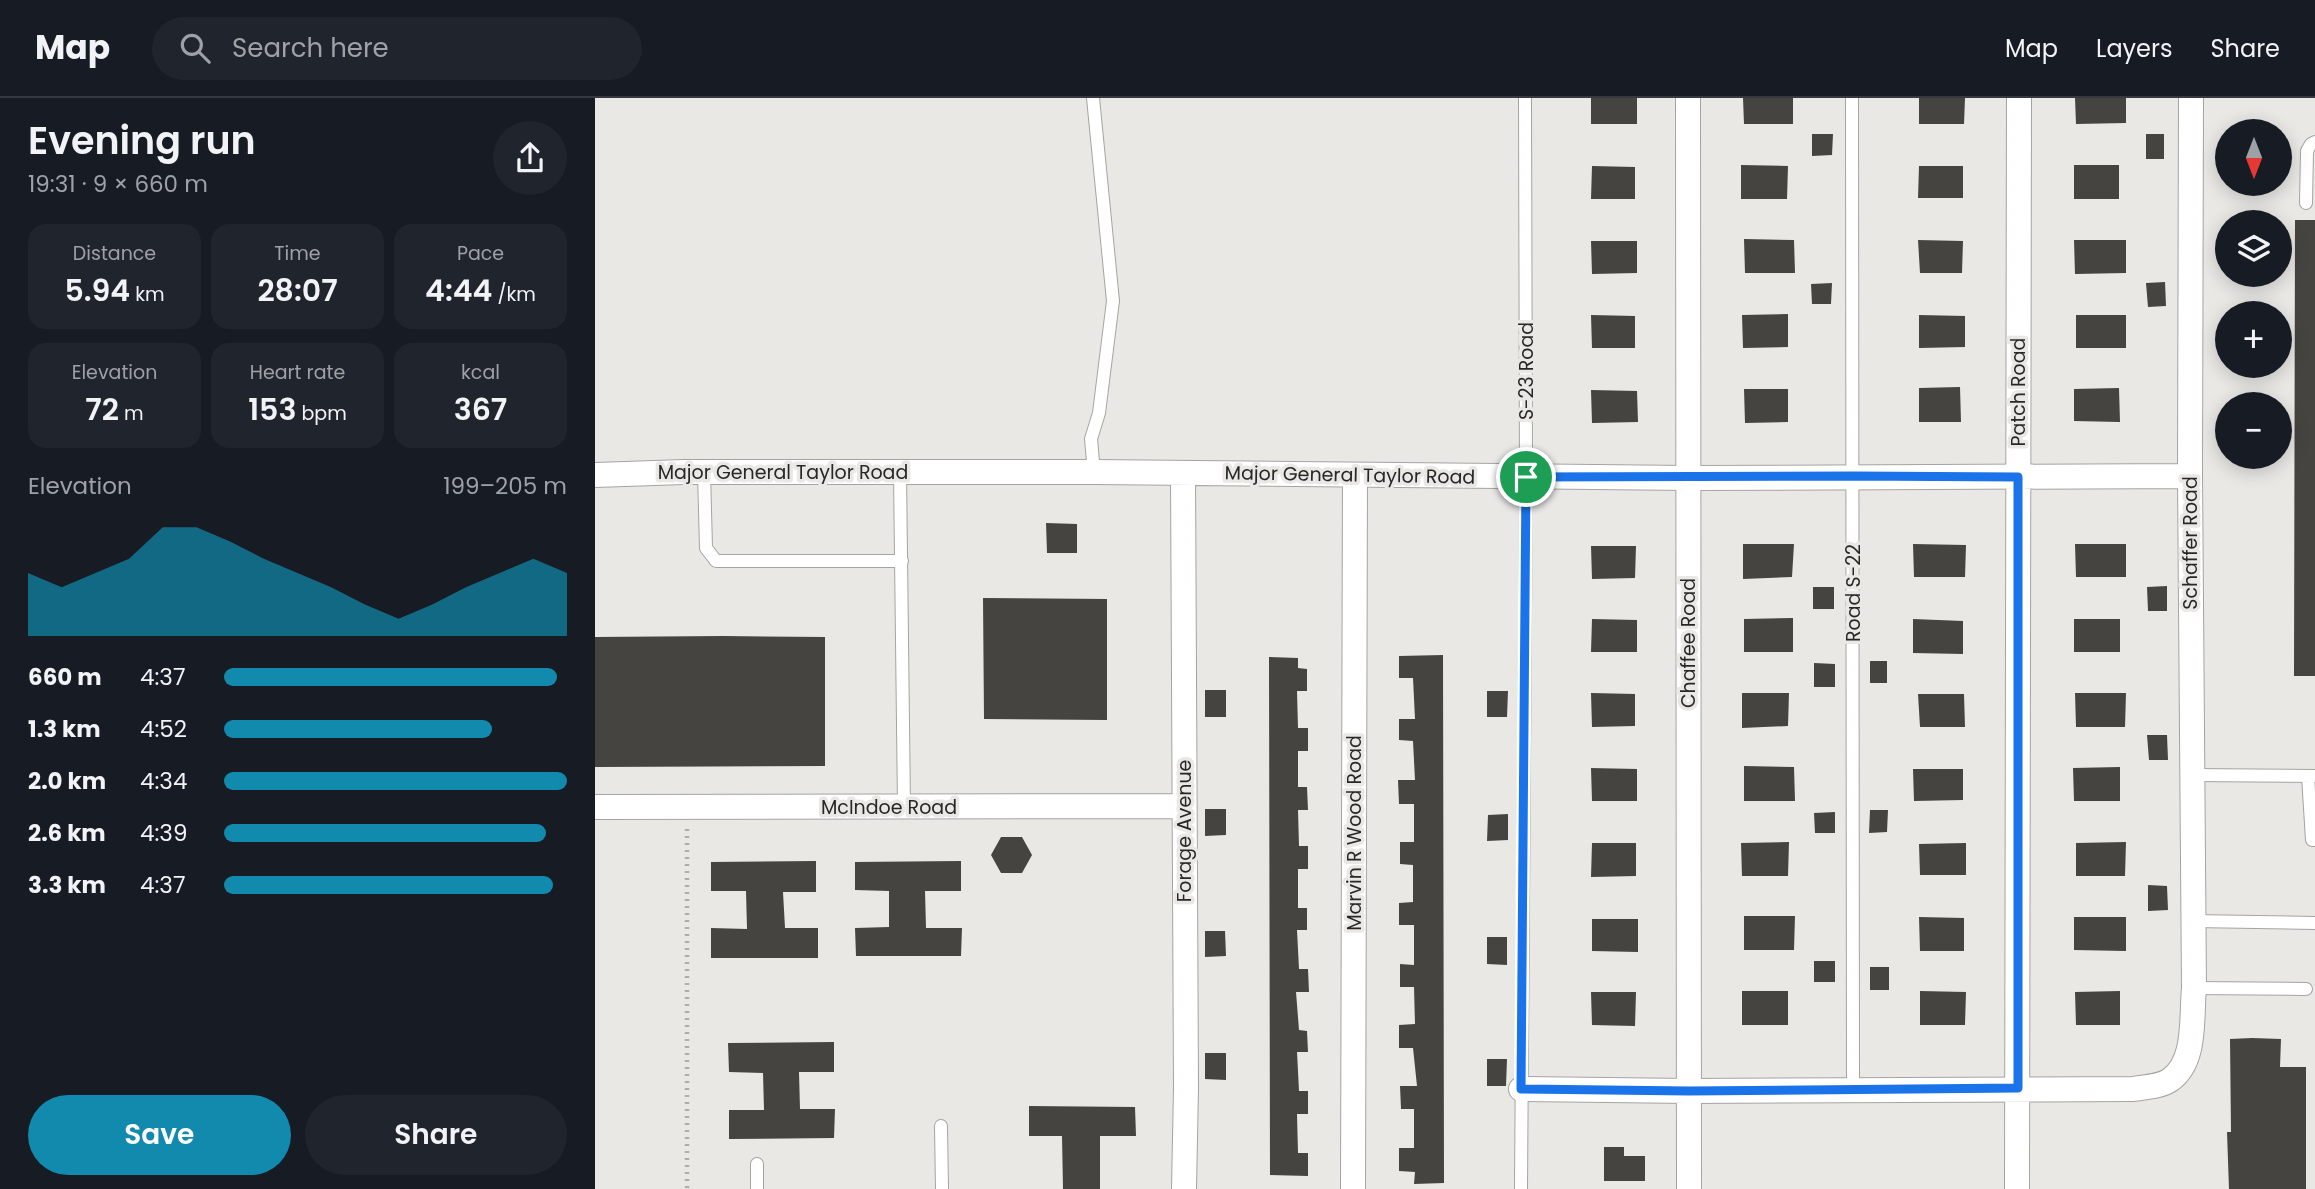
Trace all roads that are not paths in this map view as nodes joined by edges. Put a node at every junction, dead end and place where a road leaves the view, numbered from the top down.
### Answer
1 (1093, 98) edge
2 (1525, 98) edge
3 (1688, 98) edge
4 (1852, 98) edge
5 (2019, 98) edge
6 (2191, 98) edge
7 (2315, 142) edge
8 (2306, 203) dead end
9 (704, 472) junction
10 (900, 472) junction
11 (1094, 472) junction
12 (1183, 473) junction
13 (595, 475) edge
14 (1355, 476) junction
15 (1853, 476) junction
16 (2190, 476) junction
17 (1526, 477) junction
18 (2018, 477) junction
19 (1688, 478) junction
20 (902, 561) junction
21 (2192, 775) junction
22 (2312, 776) edge
23 (1184, 806) junction
24 (595, 807) edge
25 (904, 807) junction
26 (2315, 840) edge
27 (2193, 921) junction
28 (2315, 923) edge
29 (2194, 988) junction
30 (2306, 989) dead end
31 (2018, 1088) junction
32 (1521, 1089) junction
33 (1853, 1089) junction
34 (1689, 1091) junction
35 (941, 1126) dead end
36 (757, 1164) dead end
37 (757, 1189) edge
38 (942, 1189) edge
39 (1184, 1189) edge
40 (1353, 1189) edge
41 (1521, 1189) edge
42 (1689, 1189) edge
43 (2017, 1189) edge

1 - 11 lane
2 - 17 lane, S-23 Road
3 - 19 street, Chaffee Road
4 - 15 lane, Road S-22
5 - 18 street, Patch Road
6 - 16 street, Schaffer Road
7 - 8 lane
9 - 10 street, Major General Taylor Road
9 - 13 street, Major General Taylor Road
9 - 20 lane
10 - 11 street, Major General Taylor Road
10 - 20 lane
11 - 12 street, Major General Taylor Road
12 - 14 street, Major General Taylor Road
12 - 23 street, Forage Avenue
14 - 17 street, Major General Taylor Road
14 - 40 street, Marvin R Wood Road
15 - 18 street, Major General Taylor Road
15 - 19 street, Major General Taylor Road
15 - 33 lane, Road S-22
16 - 18 street, Major General Taylor Road
16 - 21 street, Schaffer Road
17 - 19 street, Major General Taylor Road
17 - 32 lane, S-23 Road
18 - 31 street, Patch Road
19 - 34 street, Chaffee Road
20 - 25 lane
21 - 22 lane
21 - 27 street, Schaffer Road
22 - 26 lane
23 - 25 street, McIndoe Road
23 - 39 street, Forage Avenue
24 - 25 street, McIndoe Road
27 - 28 lane
27 - 29 street, Schaffer Road
29 - 30 lane
29 - 31 street, Schaffer Road
31 - 33 street, Schaffer Road
31 - 43 street, Patch Road
32 - 34 street, Schaffer Road
32 - 41 lane, S-23 Road
33 - 34 street, Schaffer Road
34 - 42 street, Chaffee Road
35 - 38 lane
36 - 37 lane

